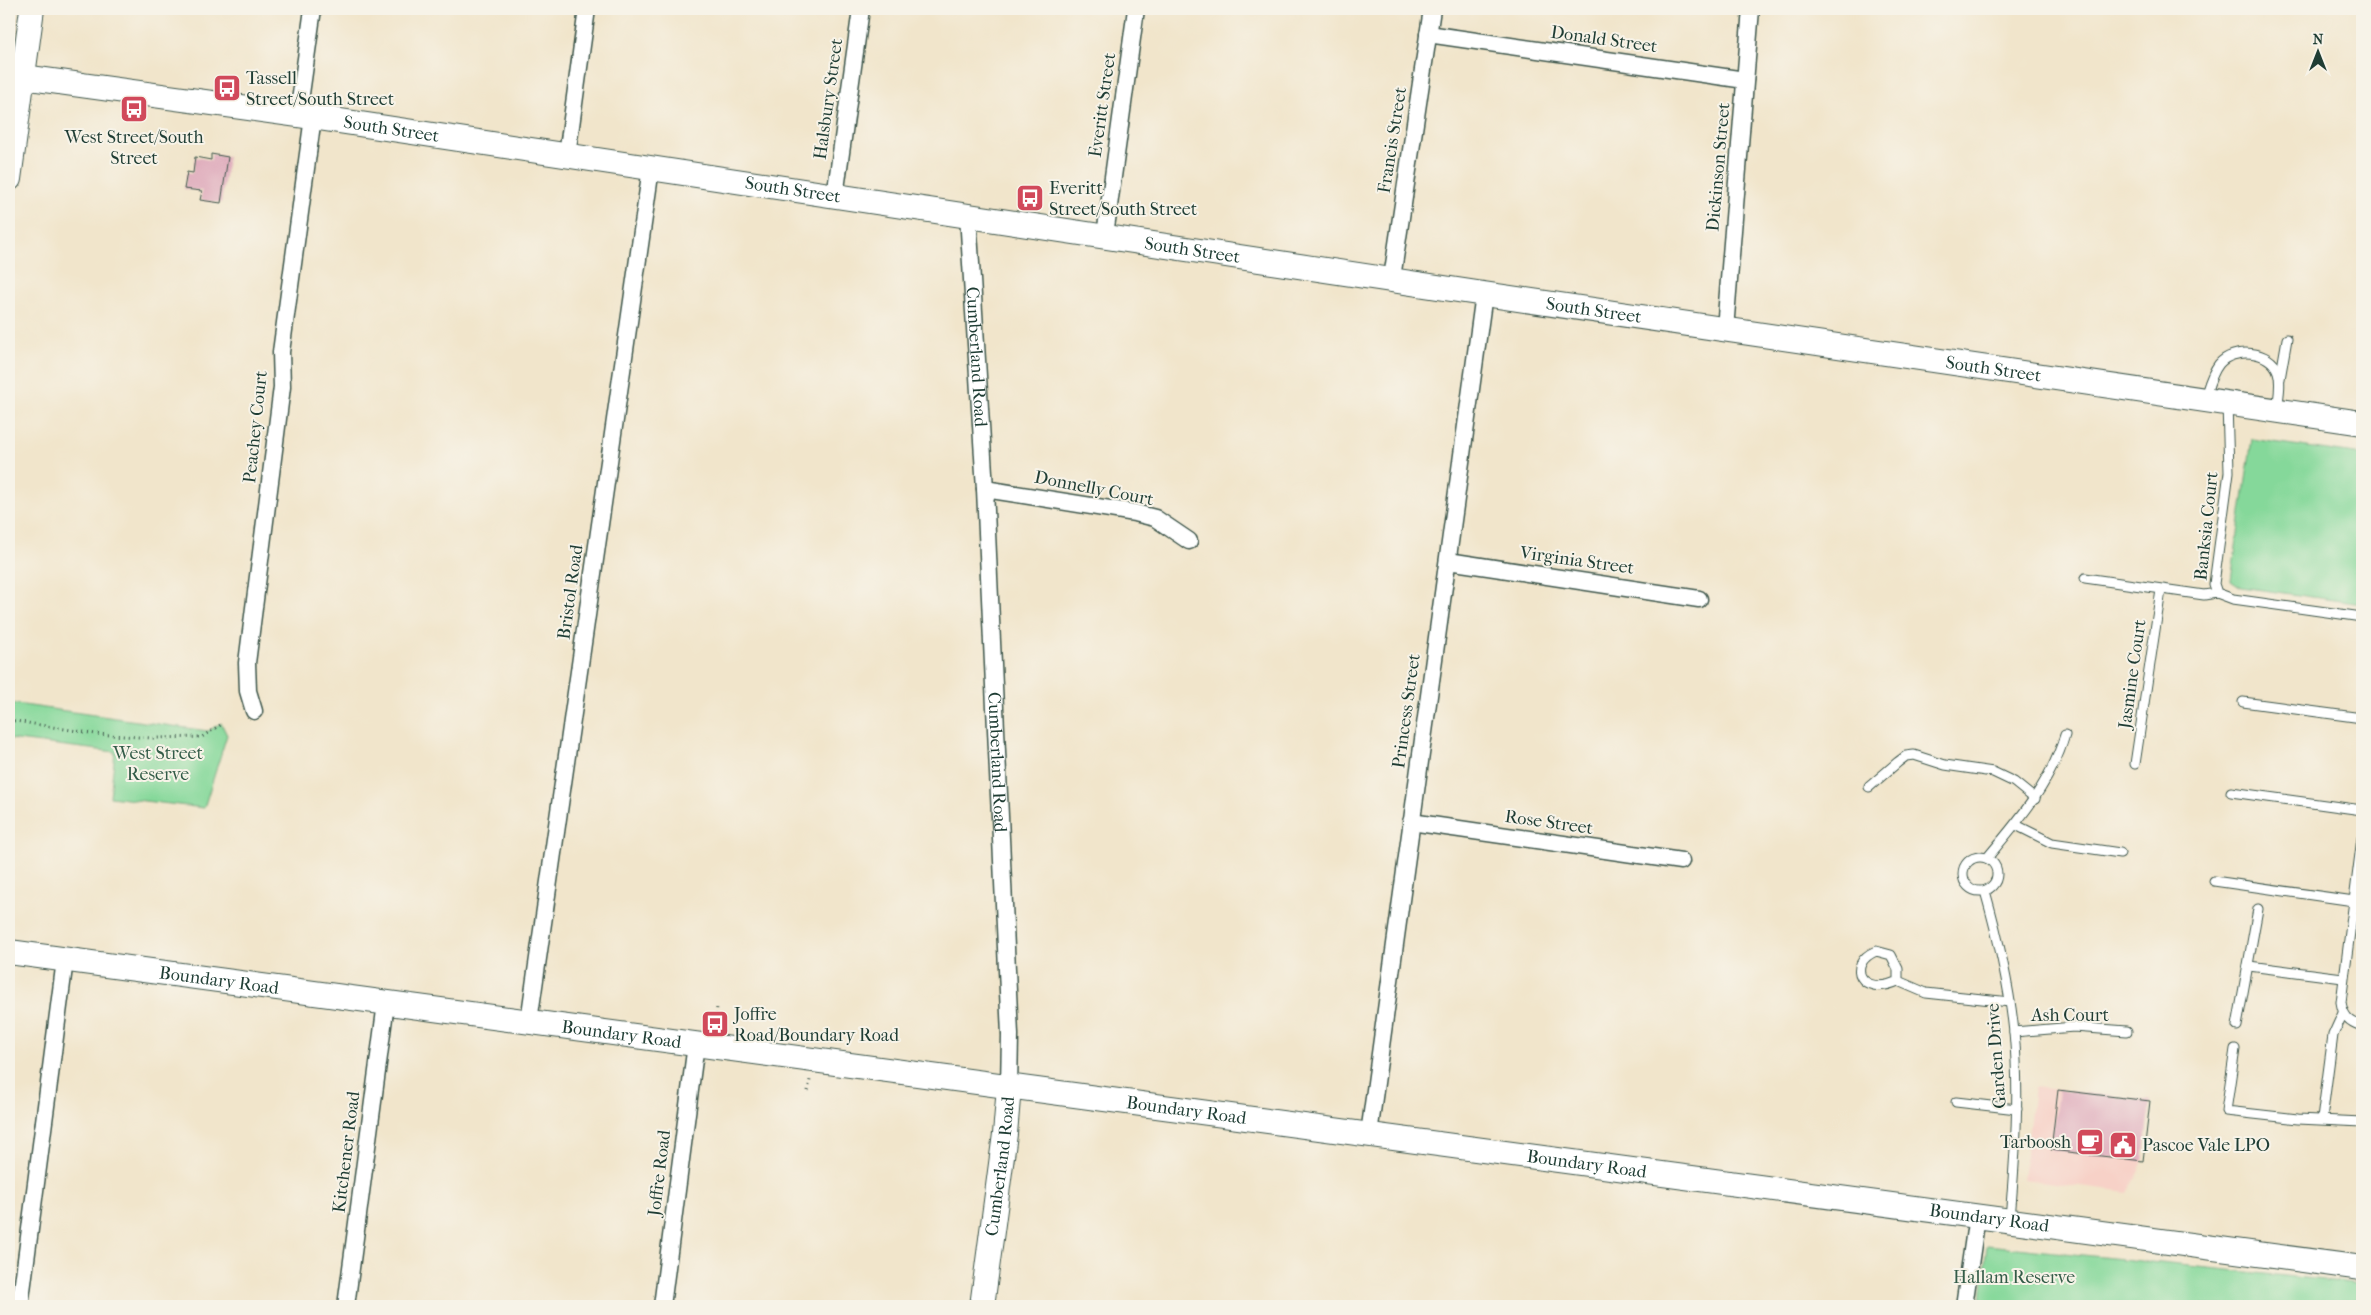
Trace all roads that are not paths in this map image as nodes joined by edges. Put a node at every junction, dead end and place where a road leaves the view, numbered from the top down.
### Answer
1 (32, 9) edge
2 (313, 9) edge
3 (587, 9) edge
4 (861, 9) edge
5 (1136, 9) edge
6 (1432, 9) edge
7 (1751, 9) edge
8 (1428, 34) junction
9 (23, 77) junction
10 (1745, 80) junction
11 (306, 116) junction
12 (567, 155) junction
13 (652, 168) junction
14 (9, 179) edge
15 (835, 196) junction
16 (968, 215) junction
17 (1104, 235) junction
18 (1392, 278) junction
19 (1484, 294) junction
20 (1724, 329) junction
21 (2287, 339) dead end
22 (2280, 381) junction
23 (2215, 402) junction
24 (2277, 411) junction
25 (2362, 423) edge
26 (984, 489) junction
27 (1189, 541) dead end
28 (1448, 561) junction
29 (2085, 578) dead end
30 (2161, 590) junction
31 (2217, 593) junction
32 (1699, 599) dead end
33 (2362, 617) edge
34 (2243, 702) dead end
35 (254, 712) dead end
36 (2362, 718) edge
37 (2066, 735) dead end
38 (2136, 764) dead end
39 (1870, 787) dead end
40 (2231, 792) dead end
41 (2035, 799) junction
42 (2362, 810) edge
43 (1411, 822) junction
44 (2016, 825) junction
45 (2362, 838) edge
46 (2120, 853) dead end
47 (1987, 858) junction
48 (1680, 861) dead end
49 (2214, 881) dead end
50 (1984, 891) junction
51 (2354, 901) junction
52 (2258, 909) dead end
53 (9, 952) edge
54 (66, 960) junction
55 (2249, 966) junction
56 (2343, 978) junction
57 (1898, 981) junction
58 (2010, 1002) junction
59 (386, 1003) junction
60 (2343, 1013) junction
61 (528, 1021) junction
62 (2237, 1026) dead end
63 (2362, 1026) edge
64 (2127, 1031) dead end
65 (2014, 1032) junction
66 (696, 1044) junction
67 (2234, 1049) dead end
68 (1009, 1087) junction
69 (1956, 1102) dead end
70 (2017, 1109) junction
71 (2322, 1119) junction
72 (2362, 1122) edge
73 (1369, 1134) junction
74 (1977, 1216) junction
75 (2010, 1222) junction
76 (2362, 1268) edge
77 (20, 1306) edge
78 (346, 1306) edge
79 (662, 1306) edge
80 (982, 1306) edge
81 (1964, 1306) edge

1 - 9 main road
2 - 11 street, Peachey Court
3 - 12 street
4 - 15 street, Halsbury Street
5 - 17 street, Everitt Street
6 - 8 street, Francis Street
7 - 10 street, Dickinson Street
8 - 10 street, Donald Street
8 - 18 street, Francis Street
9 - 11 main road, South Street
9 - 14 main road
10 - 20 street, Dickinson Street
11 - 12 main road, South Street
11 - 35 street, Peachey Court
12 - 13 main road, South Street
13 - 15 main road, South Street
13 - 61 street, Bristol Road
15 - 16 main road, South Street
16 - 17 main road, South Street
16 - 26 street, Cumberland Road
17 - 18 main road, South Street
18 - 19 main road, South Street
19 - 20 main road, South Street
19 - 28 street, Princess Street
20 - 23 main road, South Street
21 - 22 lane
22 - 23 lane
22 - 24 lane
23 - 24 main road, South Street
23 - 31 lane, Banksia Court
24 - 25 main road, South Street
26 - 27 street, Donnelly Court
26 - 68 street, Cumberland Road
28 - 32 street, Virginia Street
28 - 43 street, Princess Street
29 - 30 lane
30 - 31 lane
30 - 38 lane, Jasmine Court
31 - 33 lane, Banksia Court
34 - 36 lane
37 - 41 lane
39 - 41 lane
40 - 42 lane
41 - 44 lane
43 - 48 street, Rose Street
43 - 73 street, Princess Street
44 - 46 lane
44 - 47 lane
45 - 51 lane
47 - 50 lane
47 - 50 lane
49 - 51 lane
50 - 58 lane, Garden Drive
51 - 56 lane
52 - 55 lane
53 - 54 main road, Boundary Road
54 - 59 main road, Boundary Road
54 - 77 street
55 - 56 lane
55 - 62 lane
56 - 60 lane
57 - 57 lane
57 - 58 lane
58 - 65 lane, Garden Drive
59 - 61 main road, Boundary Road
59 - 78 street, Kitchener Road
60 - 63 lane
60 - 71 lane
61 - 66 main road, Boundary Road
64 - 65 lane, Ash Court
65 - 70 lane, Garden Drive
66 - 68 main road, Boundary Road
66 - 79 street, Joffre Road
67 - 71 lane
68 - 73 main road, Boundary Road
68 - 80 main road, Cumberland Road
69 - 70 lane
70 - 75 lane, Garden Drive
71 - 72 lane
73 - 74 main road, Boundary Road
74 - 75 main road, Boundary Road
74 - 81 street
75 - 76 main road, Boundary Road

